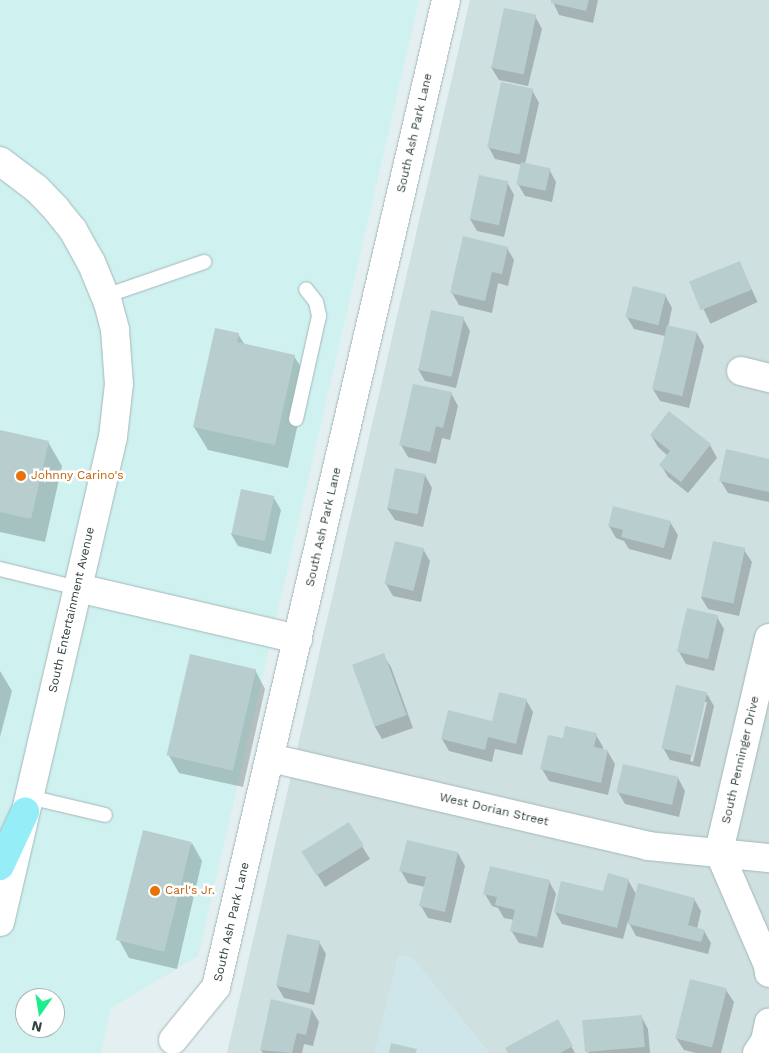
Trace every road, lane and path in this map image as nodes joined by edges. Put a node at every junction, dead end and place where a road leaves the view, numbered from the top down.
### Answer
1 (446, 0) edge
2 (0, 161) edge
3 (204, 262) dead end
4 (306, 289) dead end
5 (105, 296) junction
6 (741, 371) dead end
7 (769, 378) edge
8 (296, 419) dead end
9 (0, 569) edge
10 (78, 588) junction
11 (769, 638) edge
12 (298, 639) junction
13 (271, 758) junction
14 (27, 805) junction
15 (106, 815) dead end
16 (719, 852) junction
17 (769, 858) edge
18 (0, 866) edge
19 (0, 922) edge
20 (769, 973) edge
21 (769, 1022) edge
22 (173, 1040) dead end
23 (757, 1053) edge

1 - 12 street, South Ash Park Lane
2 - 5 street, South Entertainment Avenue
3 - 5 lane
4 - 8 lane
5 - 10 street, South Entertainment Avenue
6 - 7 street
9 - 10 lane
10 - 12 street
10 - 14 street, South Entertainment Avenue
11 - 16 street, South Penninger Drive
12 - 13 street, South Ash Park Lane
13 - 16 street, West Dorian Street
13 - 22 street, South Ash Park Lane
14 - 15 lane
14 - 18 main road
14 - 19 street, South Entertainment Avenue
16 - 17 street
16 - 20 street
21 - 23 street

